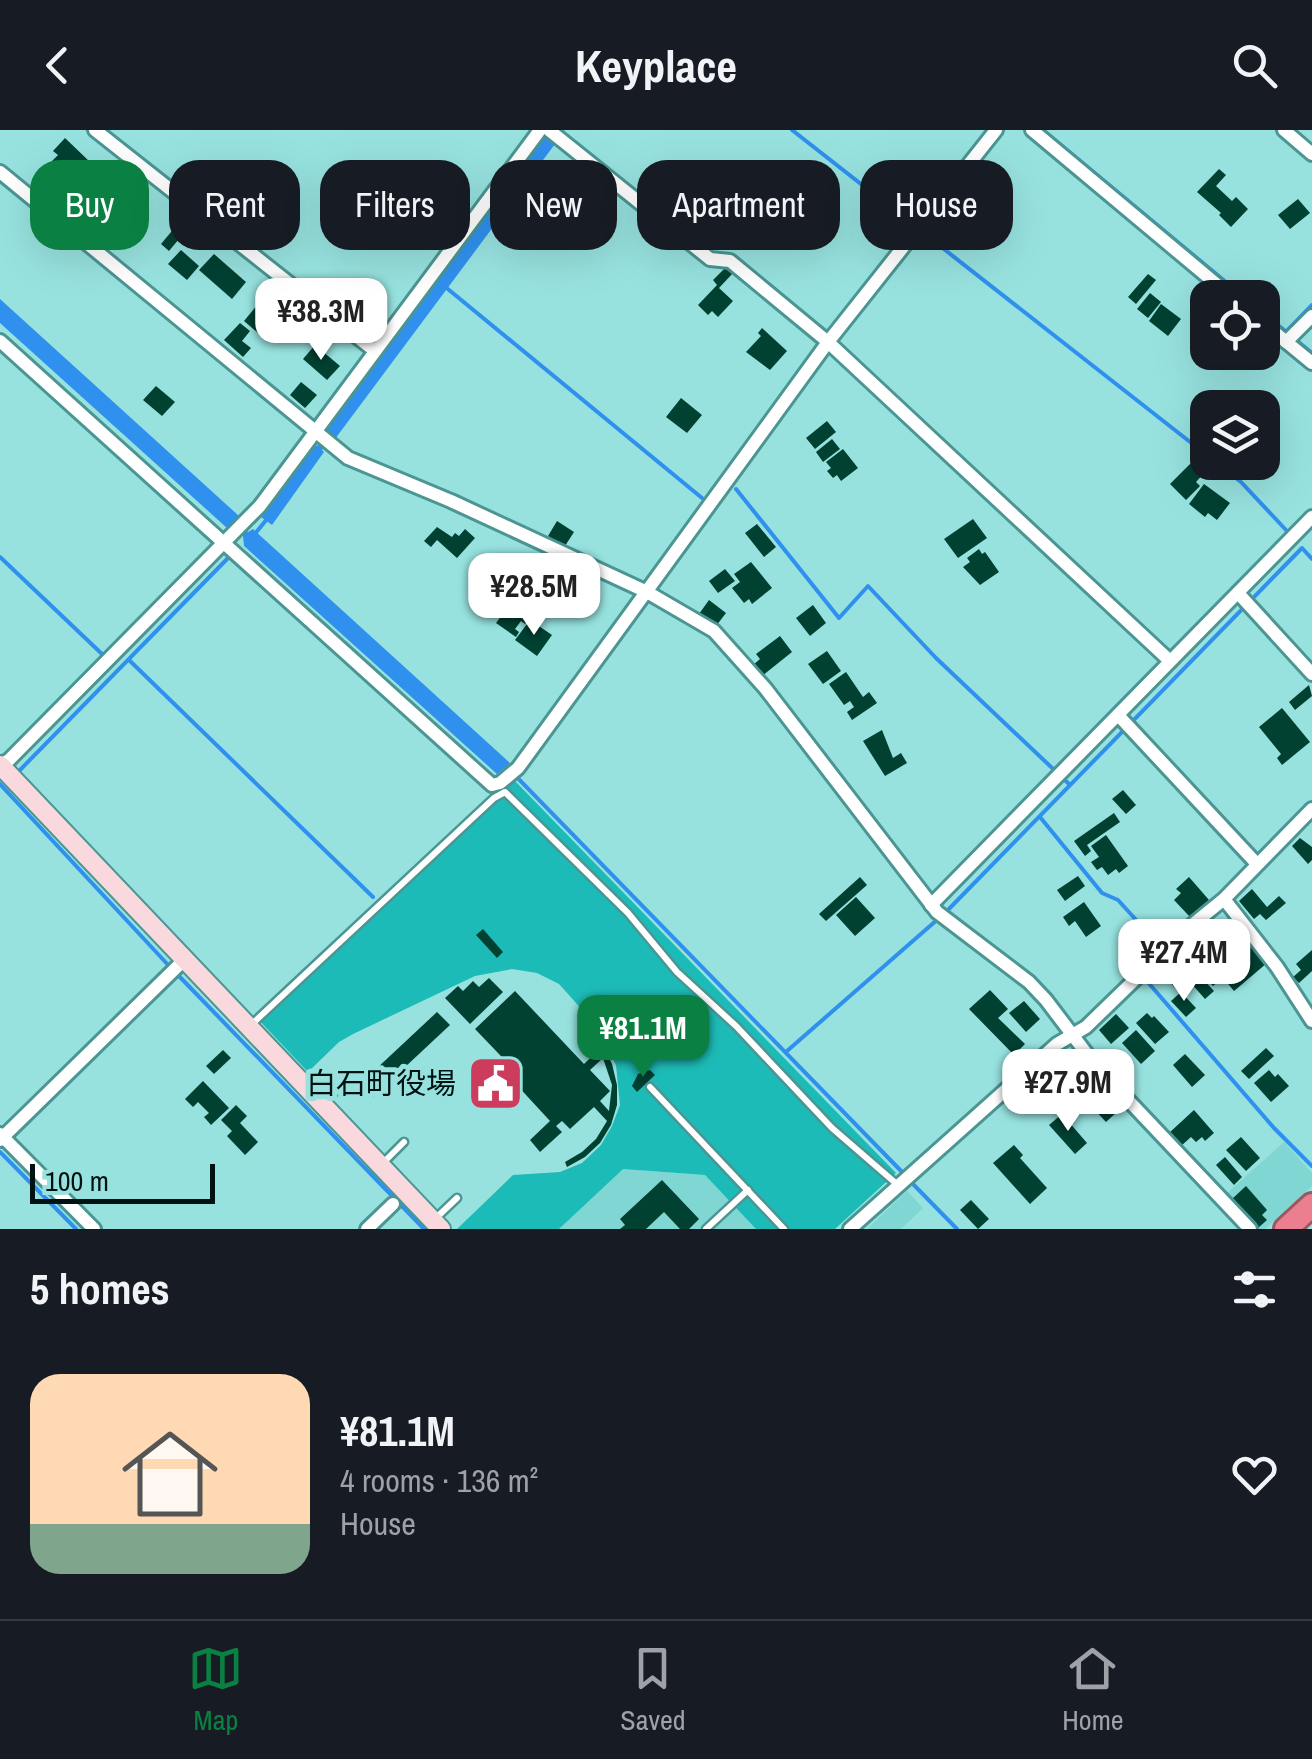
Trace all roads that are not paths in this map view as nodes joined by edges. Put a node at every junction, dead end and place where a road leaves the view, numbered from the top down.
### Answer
1 (95, 130) edge
2 (540, 130) edge
3 (996, 130) edge
4 (1032, 130) edge
5 (1284, 130) edge
6 (552, 133) edge
7 (1312, 154) edge
8 (0, 172) edge
9 (1211, 280) edge
10 (1312, 316) edge
11 (1280, 332) edge
12 (1290, 338) junction
13 (0, 341) edge
14 (828, 342) junction
15 (375, 351) junction
16 (1312, 363) edge
17 (321, 438) junction
18 (1312, 517) edge
19 (225, 544) junction
20 (647, 592) junction
21 (1244, 600) junction
22 (1170, 661) junction
23 (1312, 674) edge
24 (1125, 722) junction
25 (6, 771) edge
26 (1312, 809) edge
27 (1257, 864) junction
28 (1224, 899) junction
29 (937, 912) junction
30 (175, 968) junction
31 (1312, 1021) edge
32 (250, 1028) junction
33 (1073, 1035) junction
34 (346, 1081) dead end
35 (650, 1088) dead end
36 (322, 1104) junction
37 (1, 1137) edge
38 (404, 1142) dead end
39 (380, 1166) junction
40 (900, 1187) junction
41 (748, 1190) junction
42 (400, 1198) junction
43 (457, 1198) dead end
44 (1312, 1205) edge
45 (437, 1225) edge
46 (94, 1229) edge
47 (368, 1229) edge
48 (706, 1229) edge
49 (784, 1229) edge
50 (850, 1229) edge
51 (1250, 1229) edge
52 (1286, 1229) edge

1 - 15 street
2 - 15 street
3 - 14 street
4 - 9 street
5 - 7 street
6 - 14 street
8 - 17 street
10 - 12 street
11 - 12 street
12 - 16 street
13 - 19 street
14 - 20 street
14 - 22 street
15 - 17 street
17 - 19 street
17 - 20 street
18 - 21 street
19 - 20 street
19 - 25 street
20 - 29 street
21 - 22 street
21 - 23 street
22 - 24 street
24 - 27 street
24 - 29 street
25 - 30 street
26 - 27 street
27 - 28 street
28 - 31 street
28 - 33 street
29 - 33 street
30 - 32 street
30 - 37 street
32 - 36 street
32 - 40 lane
33 - 40 street
33 - 51 street
34 - 36 lane
35 - 41 lane
36 - 39 street
37 - 46 street
38 - 39 lane
39 - 42 street
40 - 50 street
41 - 48 lane
41 - 49 lane
42 - 45 street
42 - 47 street
43 - 45 lane
44 - 52 highway

